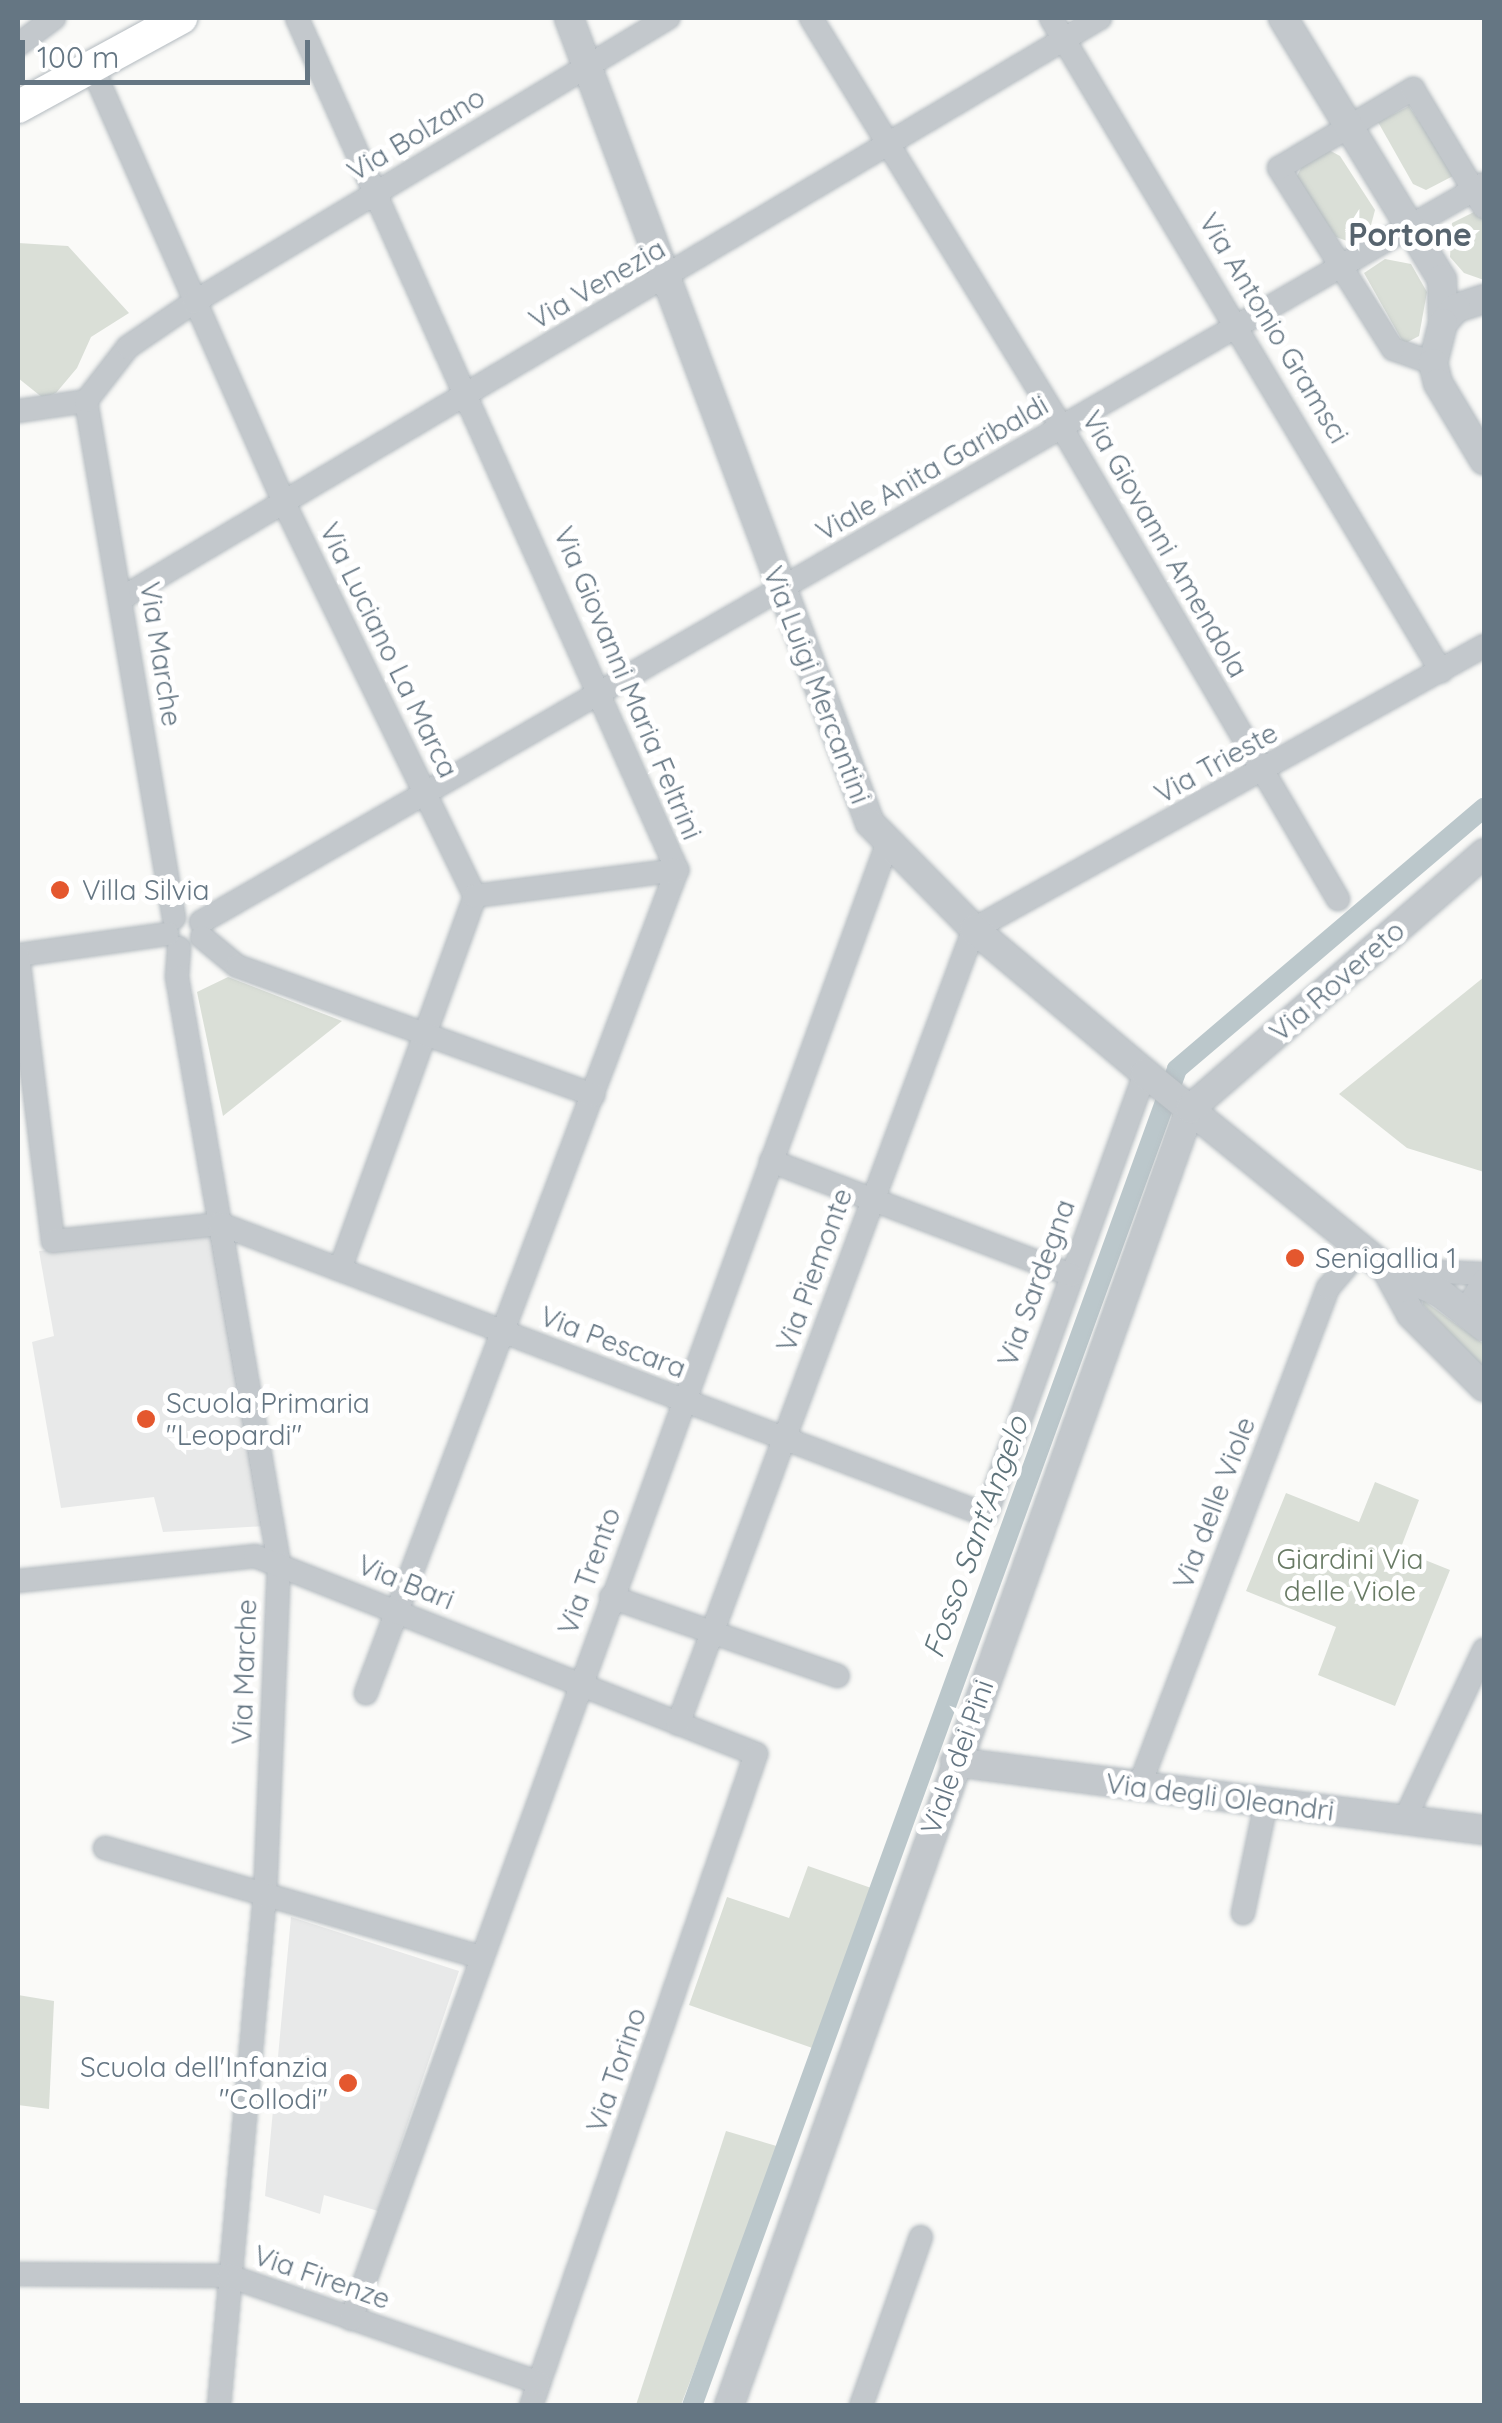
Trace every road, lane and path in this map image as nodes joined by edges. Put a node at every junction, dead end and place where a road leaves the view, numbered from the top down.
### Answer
1 (54, 18) edge
2 (181, 18) edge
3 (297, 18) edge
4 (569, 18) edge
5 (668, 18) edge
6 (812, 18) edge
7 (1051, 18) edge
8 (1100, 18) edge
9 (1282, 18) edge
10 (1065, 38) junction
11 (18, 45) edge
12 (588, 65) junction
13 (92, 67) junction
14 (18, 107) edge
15 (1350, 126) junction
16 (890, 145) junction
17 (376, 193) junction
18 (1481, 194) edge
19 (1411, 226) junction
20 (1341, 268) junction
21 (666, 278) junction
22 (1442, 279) junction
23 (1481, 299) edge
24 (194, 302) junction
25 (1443, 322) junction
26 (1240, 328) junction
27 (1433, 363) junction
28 (469, 393) junction
29 (86, 401) junction
30 (18, 411) edge
31 (1062, 428) junction
32 (1484, 460) edge
33 (284, 503) junction
34 (780, 590) junction
35 (122, 598) junction
36 (1484, 646) edge
37 (1441, 671) junction
38 (600, 692) junction
39 (1263, 771) junction
40 (425, 794) junction
41 (887, 845) junction
42 (1484, 853) edge
43 (676, 870) junction
44 (475, 896) junction
45 (1338, 899) dead end
46 (974, 929) junction
47 (202, 930) junction
48 (174, 933) junction
49 (18, 956) edge
50 (425, 1034) junction
51 (1145, 1073) junction
52 (593, 1095) junction
53 (1190, 1110) junction
54 (771, 1160) junction
55 (872, 1198) junction
56 (220, 1224) junction
57 (1361, 1248) junction
58 (340, 1269) junction
59 (1387, 1270) junction
60 (1071, 1274) junction
61 (1484, 1277) edge
62 (1480, 1323) edge
63 (505, 1333) junction
64 (1484, 1387) edge
65 (684, 1402) junction
66 (783, 1439) junction
67 (986, 1514) joint
68 (278, 1563) junction
69 (18, 1581) edge
70 (611, 1597) junction
71 (398, 1612) junction
72 (712, 1632) junction
73 (1484, 1650) edge
74 (838, 1676) dead end
75 (578, 1684) junction
76 (366, 1692) dead end
77 (678, 1724) junction
78 (756, 1754) joint
79 (955, 1762) junction
80 (1139, 1787) junction
81 (1266, 1803) junction
82 (1404, 1821) junction
83 (1484, 1830) edge
84 (105, 1848) dead end
85 (264, 1894) junction
86 (1243, 1914) dead end
87 (480, 1958) junction
88 (920, 2238) dead end
89 (18, 2274) edge
90 (229, 2276) junction
91 (351, 2318) junction
92 (535, 2394) edge
93 (218, 2406) edge
94 (728, 2406) edge
95 (860, 2406) edge

1 - 11 street
2 - 13 main road
3 - 17 street, Via Giovanni Maria Feltrini
4 - 12 street, Via Luigi Mercantini
5 - 12 street, Via Bolzano
6 - 16 street, Via Giovanni Amendola
7 - 10 street, Via Antonio Gramsci
8 - 10 street, Via Venezia
9 - 15 street
10 - 16 street, Via Venezia
10 - 26 street, Via Antonio Gramsci
12 - 17 street, Via Bolzano
12 - 21 street, Via Luigi Mercantini
13 - 14 main road
13 - 24 street, Via Luciano La Marca
15 - 18 street
15 - 19 street
15 - 20 street
16 - 21 street, Via Venezia
16 - 31 street, Via Giovanni Amendola
17 - 24 street, Via Bolzano
17 - 28 street, Via Giovanni Maria Feltrini
18 - 19 street, Viale Anita Garibaldi
19 - 20 street, Viale Anita Garibaldi
19 - 22 street
20 - 26 street, Viale Anita Garibaldi
20 - 27 street
21 - 28 street, Via Venezia
21 - 34 street, Via Luigi Mercantini
22 - 23 street
22 - 25 street
23 - 25 street
24 - 29 street
24 - 33 street, Via Luciano La Marca
25 - 27 street
26 - 31 street, Viale Anita Garibaldi
26 - 37 street, Via Antonio Gramsci
27 - 32 street
28 - 33 street, Via Venezia
28 - 38 street, Via Giovanni Maria Feltrini
29 - 30 street
29 - 35 street, Via Marche
31 - 34 street, Viale Anita Garibaldi
31 - 39 street, Via Giovanni Amendola
33 - 35 street, Via Venezia
33 - 40 street, Via Luciano La Marca
34 - 38 street, Viale Anita Garibaldi
34 - 41 street, Via Luigi Mercantini
35 - 48 street, Via Marche
36 - 37 street, Via Trieste
37 - 39 street, Via Trieste
38 - 40 street, Viale Anita Garibaldi
38 - 43 street, Via Giovanni Maria Feltrini
39 - 45 street, Via Giovanni Amendola
39 - 46 street, Via Trieste
40 - 44 street, Via Luciano La Marca
40 - 47 street, Viale Anita Garibaldi
41 - 46 street, Via Luigi Mercantini
41 - 54 street, Via Trento
42 - 53 street, Via Rovereto
43 - 44 street
43 - 52 street, Via Giovanni Maria Feltrini
44 - 50 street
46 - 51 street, Via Luigi Mercantini
46 - 55 street, Via Piemonte
47 - 48 street, Viale Anita Garibaldi
47 - 48 street
47 - 50 street
48 - 49 street
48 - 56 street, Via Marche
49 - 56 street
50 - 52 street
50 - 58 street
51 - 53 street, Via Luigi Mercantini
51 - 60 street, Via Sardegna
52 - 63 street, Via Giovanni Maria Feltrini
53 - 57 street, Via Luigi Mercantini
53 - 79 street, Viale dei Pini
54 - 55 street
54 - 65 street, Via Trento
55 - 60 street
55 - 66 street, Via Piemonte
56 - 58 street, Via Pescara
56 - 68 street, Via Marche
57 - 59 street, Via Luigi Mercantini
57 - 80 street, Via delle Viole
58 - 63 street, Via Pescara
59 - 61 street
59 - 62 street
59 - 64 street
60 - 67 street, Via Sardegna
61 - 62 street
63 - 65 street, Via Pescara
63 - 71 street, Via Giovanni Maria Feltrini
65 - 66 street, Via Pescara
65 - 70 street, Via Trento
66 - 67 street, Via Pescara
66 - 72 street, Via Piemonte
68 - 69 street, Via Bari
68 - 71 street, Via Bari
68 - 85 street, Via Marche
70 - 72 street
70 - 75 street, Via Trento
71 - 75 street, Via Bari
71 - 76 street, Via Giovanni Maria Feltrini
72 - 74 street
72 - 77 street, Via Piemonte
73 - 82 street
75 - 77 street, Via Bari
75 - 87 street, Via Trento
77 - 78 street, Via Bari
78 - 92 street, Via Torino
79 - 80 street, Via degli Oleandri
79 - 94 street, Viale dei Pini
80 - 81 street, Via degli Oleandri
81 - 82 street, Via degli Oleandri
81 - 86 street
82 - 83 street, Via degli Oleandri
84 - 85 street
85 - 87 street
85 - 90 street, Via Marche
87 - 91 street, Via Trento
88 - 95 street
89 - 90 street, Via Firenze
90 - 91 street, Via Firenze
90 - 93 street, Via Marche
91 - 92 street, Via Firenze

